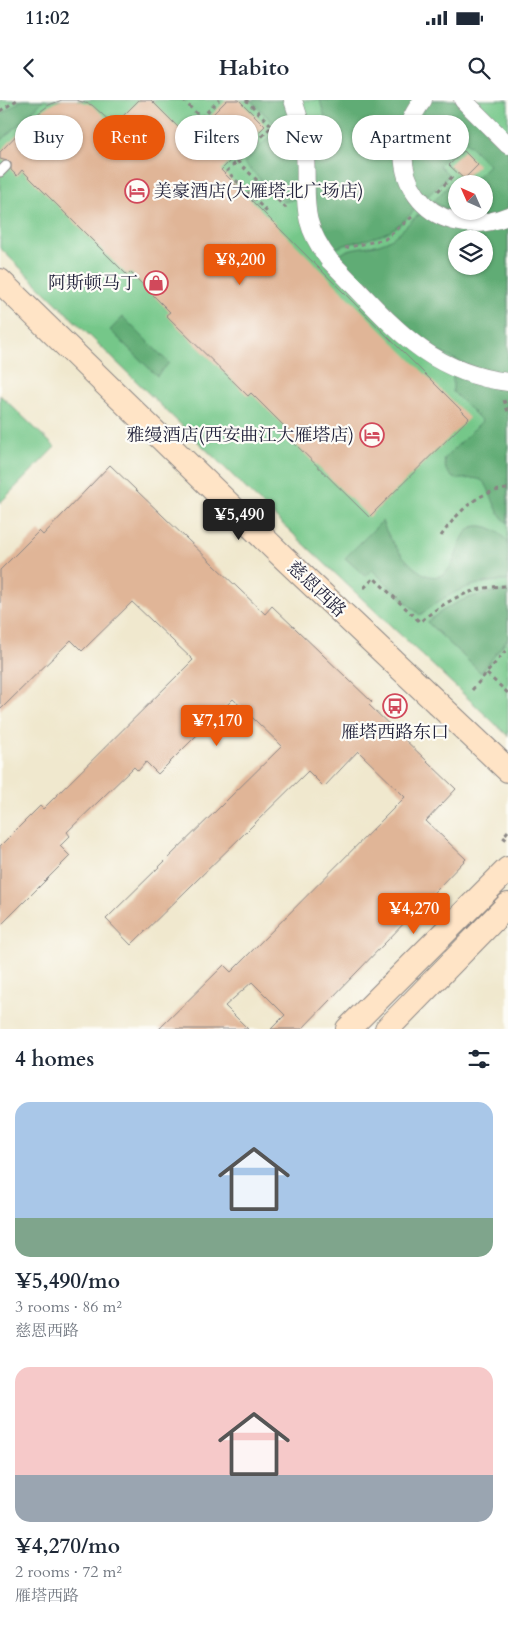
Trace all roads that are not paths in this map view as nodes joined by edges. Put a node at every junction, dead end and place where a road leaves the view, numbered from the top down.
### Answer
1 (293, 100) edge
2 (424, 100) edge
3 (462, 100) edge
4 (508, 146) edge
5 (508, 216) edge
6 (0, 281) edge
7 (508, 382) edge
8 (508, 770) edge
9 (508, 868) edge
10 (508, 905) edge
11 (348, 1029) edge
12 (386, 1029) edge

1 - 7 street
2 - 5 street
3 - 4 street
6 - 8 main road, 慈恩西路
9 - 11 main road
10 - 12 main road

